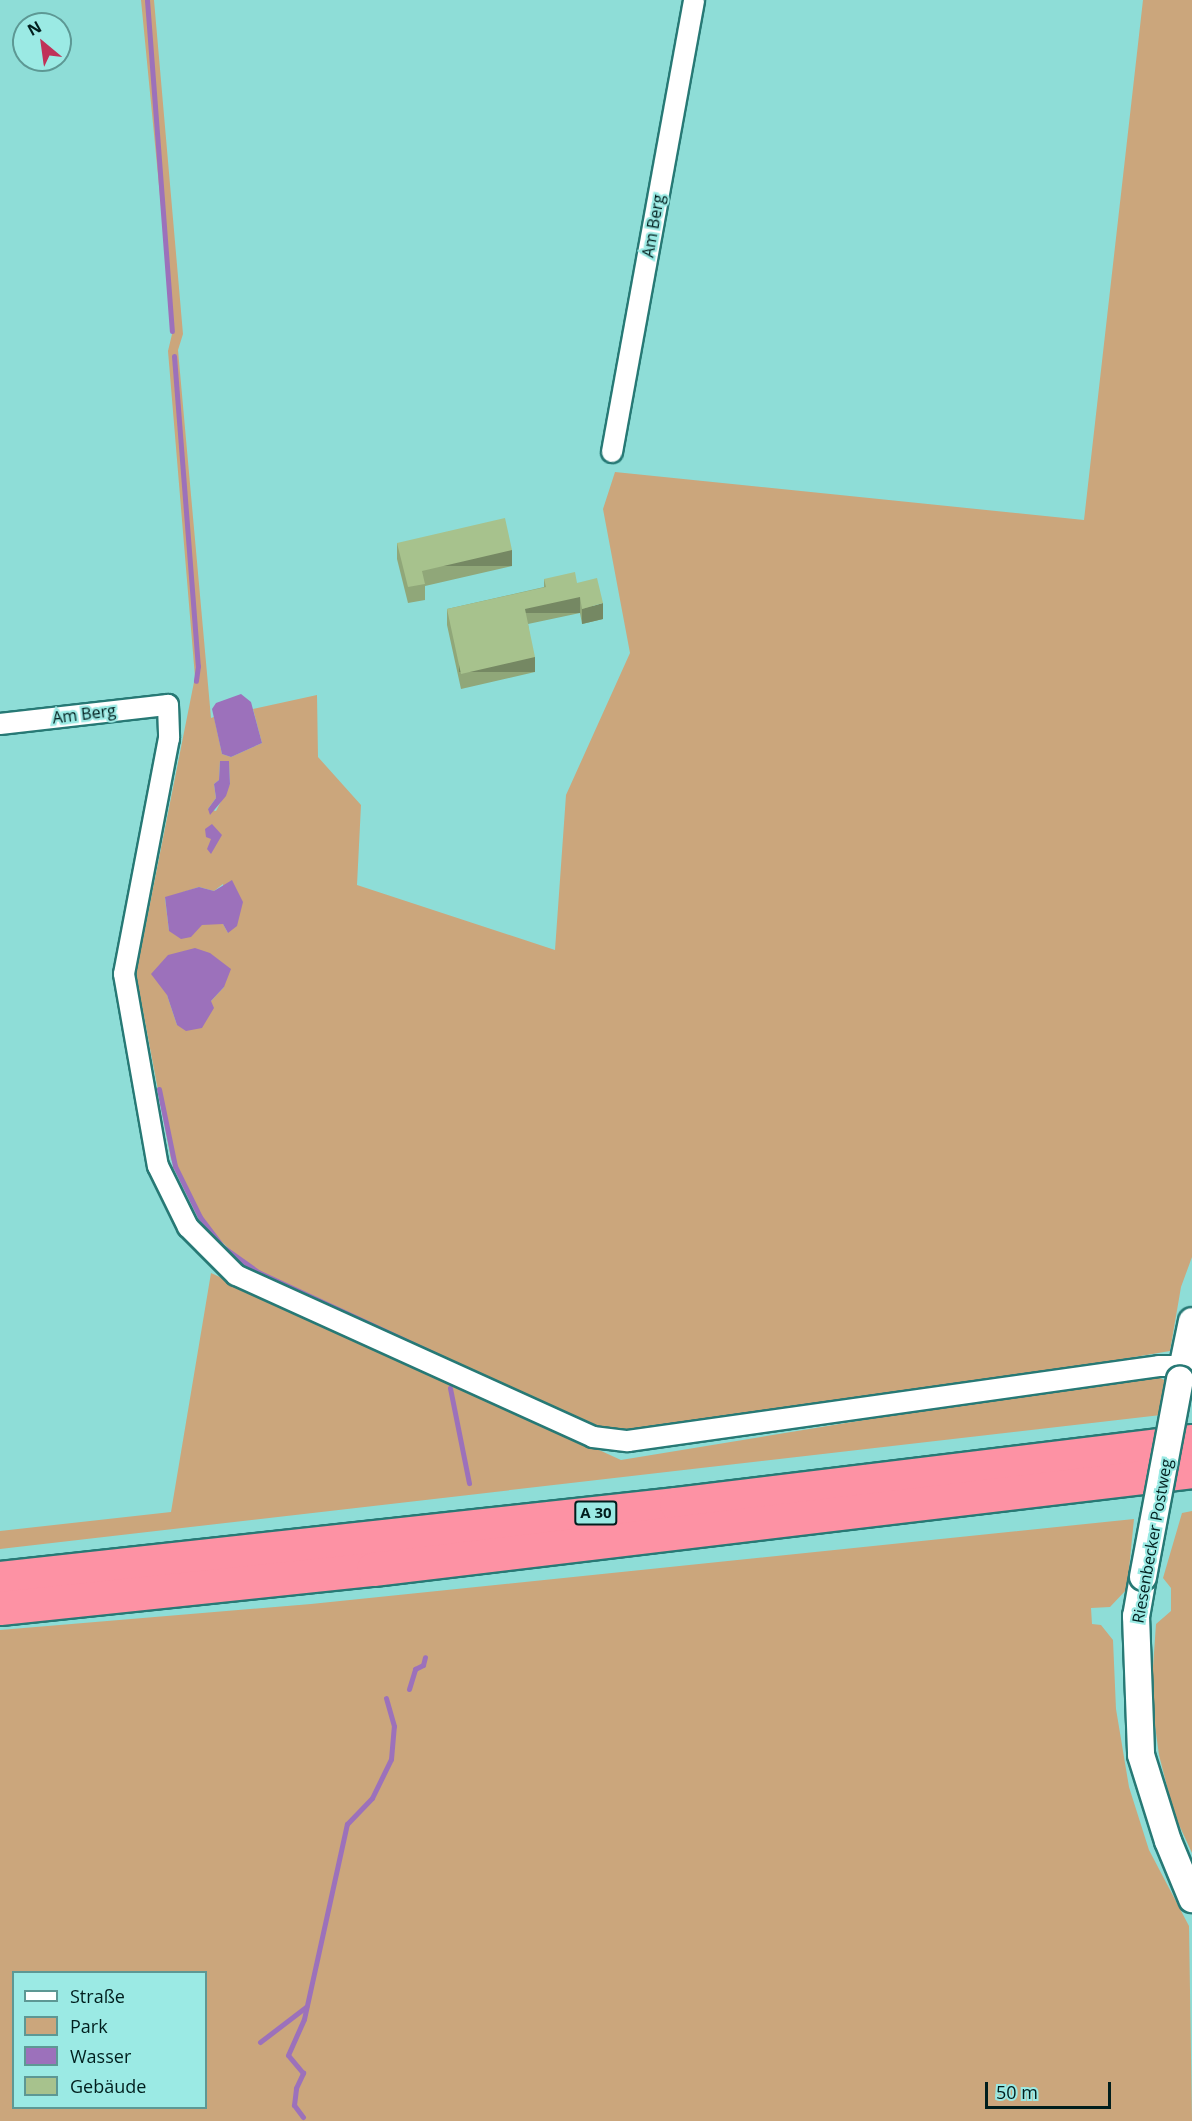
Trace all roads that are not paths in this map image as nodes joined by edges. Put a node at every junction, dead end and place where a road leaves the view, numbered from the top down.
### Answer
1 (694, 0) edge
2 (612, 452) dead end
3 (0, 724) edge
4 (1192, 1321) edge
5 (1181, 1373) junction
6 (1192, 1440) edge
7 (1192, 1471) edge
8 (0, 1578) edge
9 (0, 1608) edge
10 (1192, 1899) edge

1 - 2 street, Am Berg
3 - 5 street, Am Berg
4 - 5 street, Riesenbecker Postweg
5 - 10 street, Riesenbecker Postweg, bridge
6 - 8 highway, A 30
7 - 9 highway, A 30

